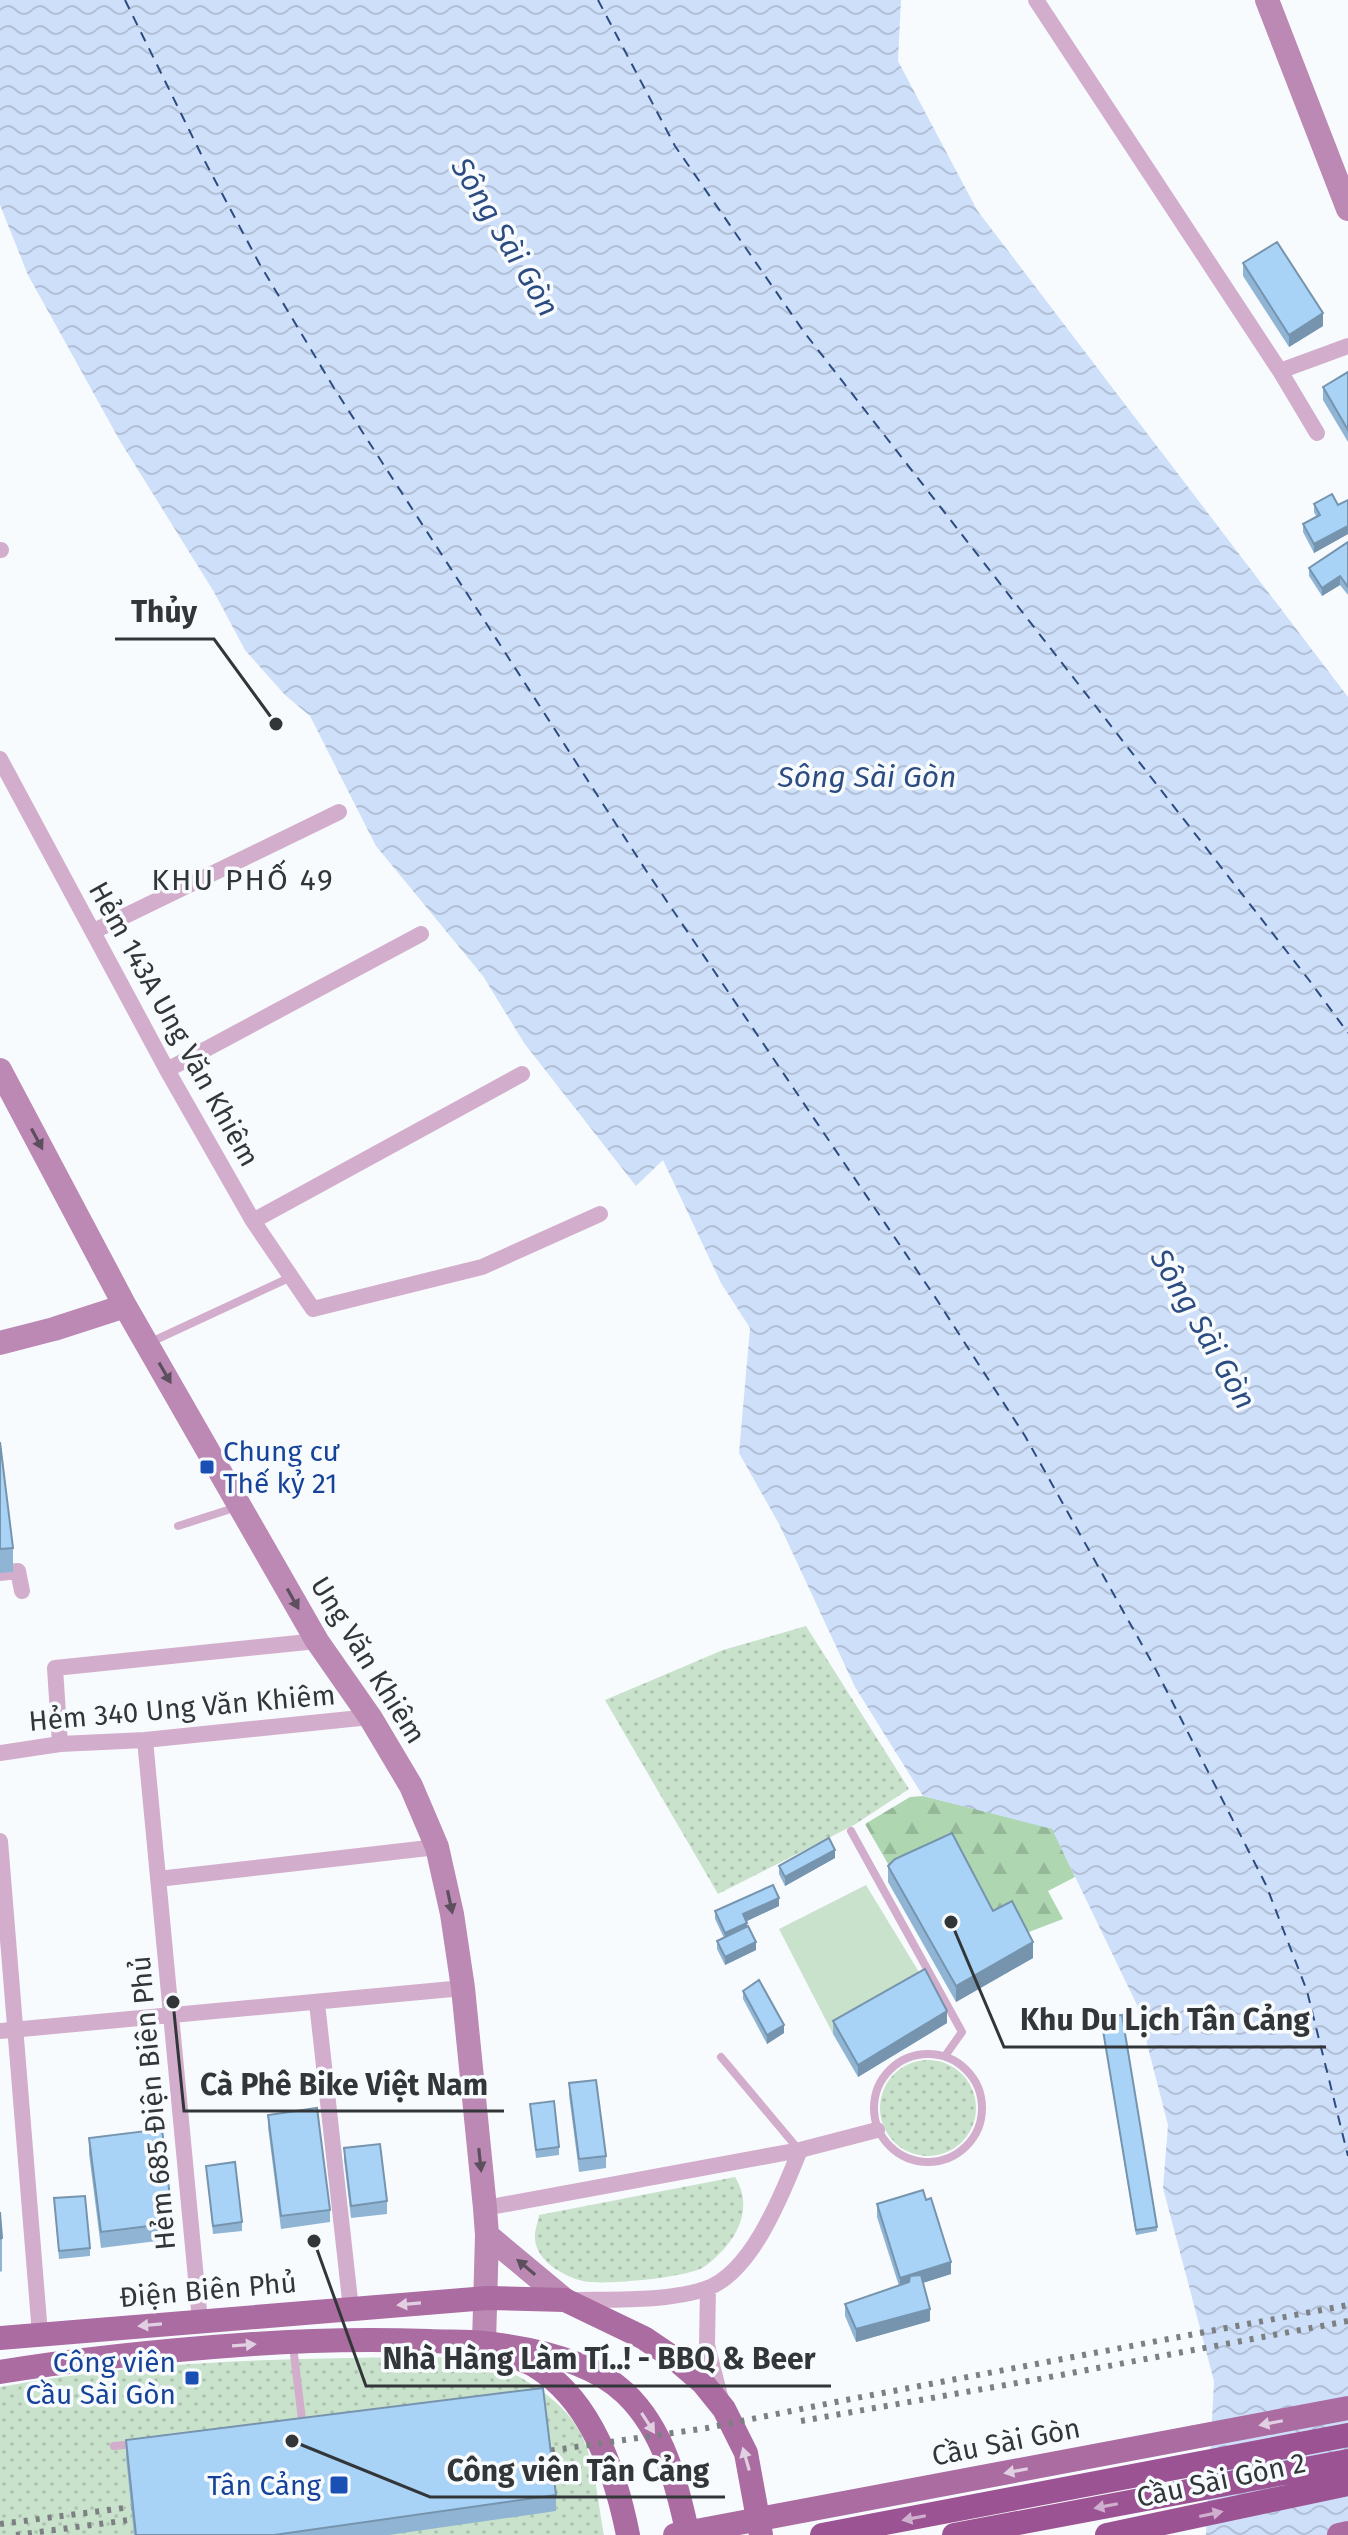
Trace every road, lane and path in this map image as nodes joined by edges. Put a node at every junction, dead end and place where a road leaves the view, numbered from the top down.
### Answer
1 (1036, 0) edge
2 (1267, 0) edge
3 (1348, 209) edge
4 (1348, 346) edge
5 (1280, 371) junction
6 (1317, 433) dead end
7 (0, 759) edge
8 (339, 812) dead end
9 (94, 931) junction
10 (421, 934) dead end
11 (0, 1070) edge
12 (167, 1070) junction
13 (522, 1074) dead end
14 (600, 1214) dead end
15 (253, 1221) junction
16 (292, 1277) junction
17 (125, 1306) junction
18 (0, 1343) edge
19 (148, 1343) junction
20 (241, 1506) junction
21 (178, 1526) dead end
22 (0, 1573) edge
23 (22, 1591) dead end
24 (317, 1641) junction
25 (370, 1717) junction
26 (145, 1740) junction
27 (60, 1744) junction
28 (0, 1753) edge
29 (851, 1831) dead end
30 (0, 1841) edge
31 (437, 1847) junction
32 (158, 1879) junction
33 (463, 1988) junction
34 (317, 2003) junction
35 (170, 2015) junction
36 (8, 2030) edge
37 (945, 2056) junction
38 (721, 2057) dead end
39 (877, 2130) junction
40 (800, 2150) junction
41 (485, 2208) junction
42 (487, 2235) junction
43 (708, 2288) junction
44 (487, 2298) junction
45 (565, 2300) junction
46 (351, 2309) junction
47 (200, 2321) junction
48 (40, 2334) junction
49 (0, 2338) edge
50 (292, 2342) junction
51 (484, 2343) junction
52 (0, 2372) edge
53 (1348, 2408) edge
54 (724, 2409) junction
55 (319, 2423) edge
56 (303, 2425) junction
57 (287, 2427) edge
58 (1348, 2435) edge
59 (304, 2437) edge
60 (146, 2443) edge
61 (114, 2446) dead end
62 (1348, 2461) edge
63 (1348, 2484) edge
64 (1348, 2533) edge
65 (628, 2535) edge
66 (675, 2535) edge
67 (688, 2535) edge
68 (761, 2535) edge
69 (822, 2535) edge
70 (954, 2535) edge
71 (1107, 2535) edge
72 (1339, 2535) edge

1 - 5 street
2 - 3 main road
4 - 5 street
5 - 6 street
7 - 9 street, Hẻm 143A Ung Văn Khiêm
8 - 9 street
9 - 12 street, Hẻm 143A Ung Văn Khiêm
10 - 12 street
11 -> 17 main road, Ung Văn Khiêm
12 - 15 street, Hẻm 143A Ung Văn Khiêm
13 - 15 street
14 - 16 street, Hẻm 143A Ung Văn Khiêm
15 - 16 street, Hẻm 143A Ung Văn Khiêm
16 - 19 lane
17 - 18 main road
17 - 19 main road, Ung Văn Khiêm
19 -> 20 main road, Ung Văn Khiêm
20 - 21 lane
20 -> 24 main road, Ung Văn Khiêm
22 - 23 street
24 - 25 main road, Ung Văn Khiêm
24 - 27 street
25 - 26 street, Hẻm 340 Ung Văn Khiêm
25 - 31 main road, Ung Văn Khiêm
26 - 27 street, Hẻm 340 Ung Văn Khiêm
26 - 32 street, Hẻm 685 Điện Biên Phủ
27 - 28 street, Hẻm 340 Ung Văn Khiêm
29 - 37 lane
30 - 36 street
31 - 32 street
31 -> 33 main road, Ung Văn Khiêm
32 - 35 street, Hẻm 685 Điện Biên Phủ
33 - 34 street
33 -> 41 main road, Ung Văn Khiêm
34 - 35 street
34 - 46 street
35 - 36 street
35 - 47 street, Hẻm 685 Điện Biên Phủ
36 - 48 street
37 - 39 lane
37 - 39 lane
38 - 40 lane
39 - 40 street
40 - 41 street
40 - 43 street
41 - 42 main road, Ung Văn Khiêm
42 - 44 main road, Ung Văn Khiêm
45 -> 42 main road
43 - 45 street
43 - 54 street
44 - 45 main road, Điện Biên Phủ
44 -> 46 main road, Điện Biên Phủ
44 - 51 main road, Ung Văn Khiêm
45 - 54 main road
46 - 47 main road, Điện Biên Phủ
47 -> 48 main road, Điện Biên Phủ
48 - 49 main road, Điện Biên Phủ
50 - 51 main road, Điện Biên Phủ
52 -> 50 main road, Điện Biên Phủ
50 - 56 lane
51 - 65 main road
51 -> 67 main road
53 -> 66 main road, Cầu Sài Gòn, bridge
68 -> 54 main road
55 - 56 lane
56 - 57 lane
56 - 59 lane
58 -> 69 highway, Cầu Sài Gòn
60 - 61 lane
62 -> 70 highway
71 -> 63 highway, Cầu Sài Gòn 2
64 - 72 main road

